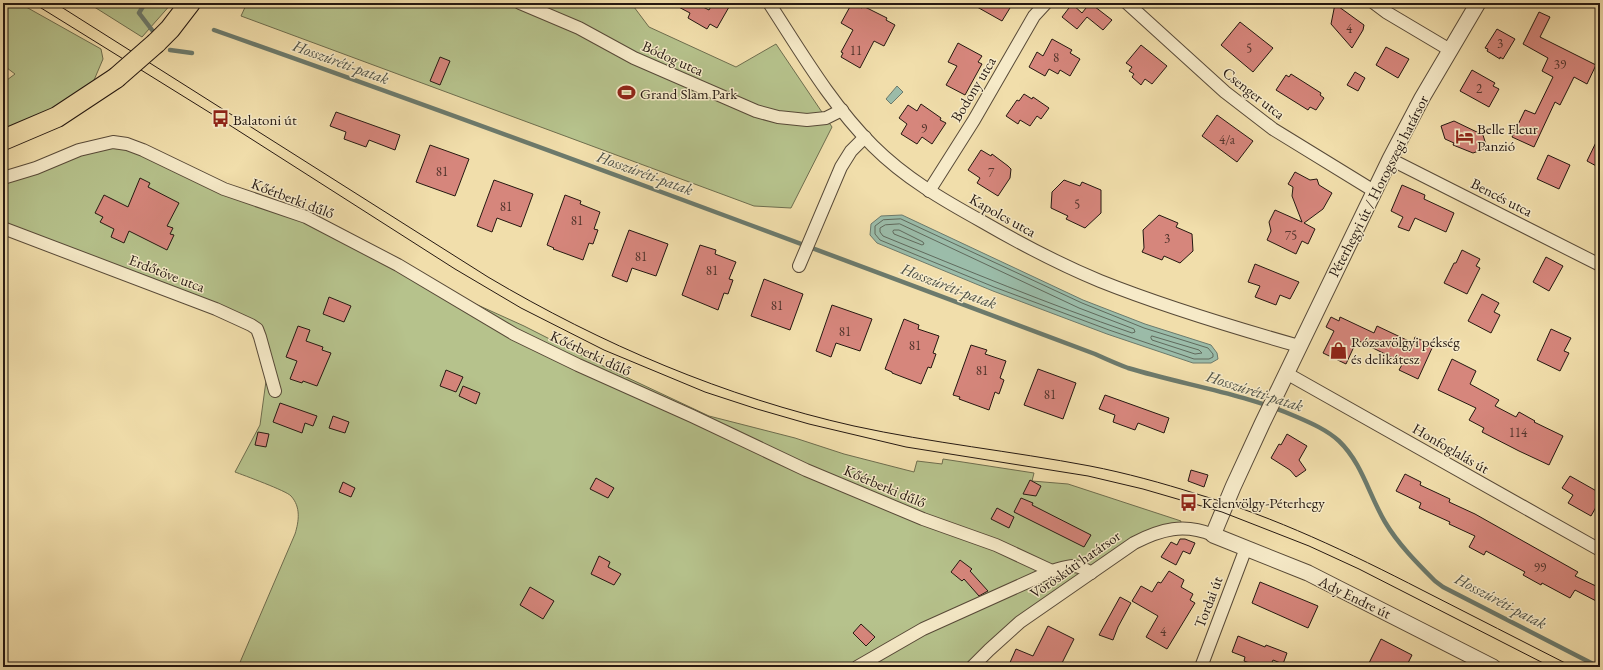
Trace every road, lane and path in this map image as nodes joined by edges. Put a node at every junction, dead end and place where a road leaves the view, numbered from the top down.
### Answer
1 (190, 3) edge
2 (520, 3) edge
3 (769, 3) edge
4 (1046, 3) edge
5 (1127, 3) edge
6 (1374, 3) edge
7 (1478, 3) edge
8 (1450, 50) junction
9 (842, 110) junction
10 (865, 137) junction
11 (3, 140) edge
12 (1390, 159) junction
13 (3, 178) edge
14 (1374, 191) junction
15 (928, 192) junction
16 (3, 228) edge
17 (801, 261) dead end
18 (1600, 265) edge
19 (1299, 346) junction
20 (1286, 373) junction
21 (275, 391) dead end
22 (1213, 535) junction
23 (1246, 548) junction
24 (1600, 550) edge
25 (1052, 571) junction
26 (1091, 573) junction
27 (857, 667) edge
28 (972, 667) edge
29 (1201, 667) edge
30 (1493, 667) edge

1 - 11 main road, bridge
2 - 9 street, Bódog utca
3 - 9 street, Kapolcs utca
4 - 15 street, Bodony utca
5 - 14 street, Csenger utca
6 - 8 street
7 - 8 street, Péterhegyi út / Horogszegi határsor
8 - 12 street, Péterhegyi út / Horogszegi határsor
9 - 10 street, Kapolcs utca
10 - 15 street, Kapolcs utca
10 - 17 street
12 - 14 street, Péterhegyi út / Horogszegi határsor
12 - 18 street, Bencés utca
13 - 25 street, Kőérberki dűlő
14 - 19 street, Péterhegyi út / Horogszegi határsor
15 - 19 street, Kapolcs utca
16 - 21 street, Erdőtöve utca
19 - 20 street, Péterhegyi út / Horogszegi határsor
20 - 22 street, Péterhegyi út / Horogszegi határsor
20 - 24 street, Honfoglalás út
22 - 23 street, Ady Endre út
22 - 26 street, Vöröskúti határsor
23 - 29 street, Tordai út
23 - 30 street, Ady Endre út
25 - 26 street
25 - 27 street
26 - 28 street, Vöröskúti határsor

